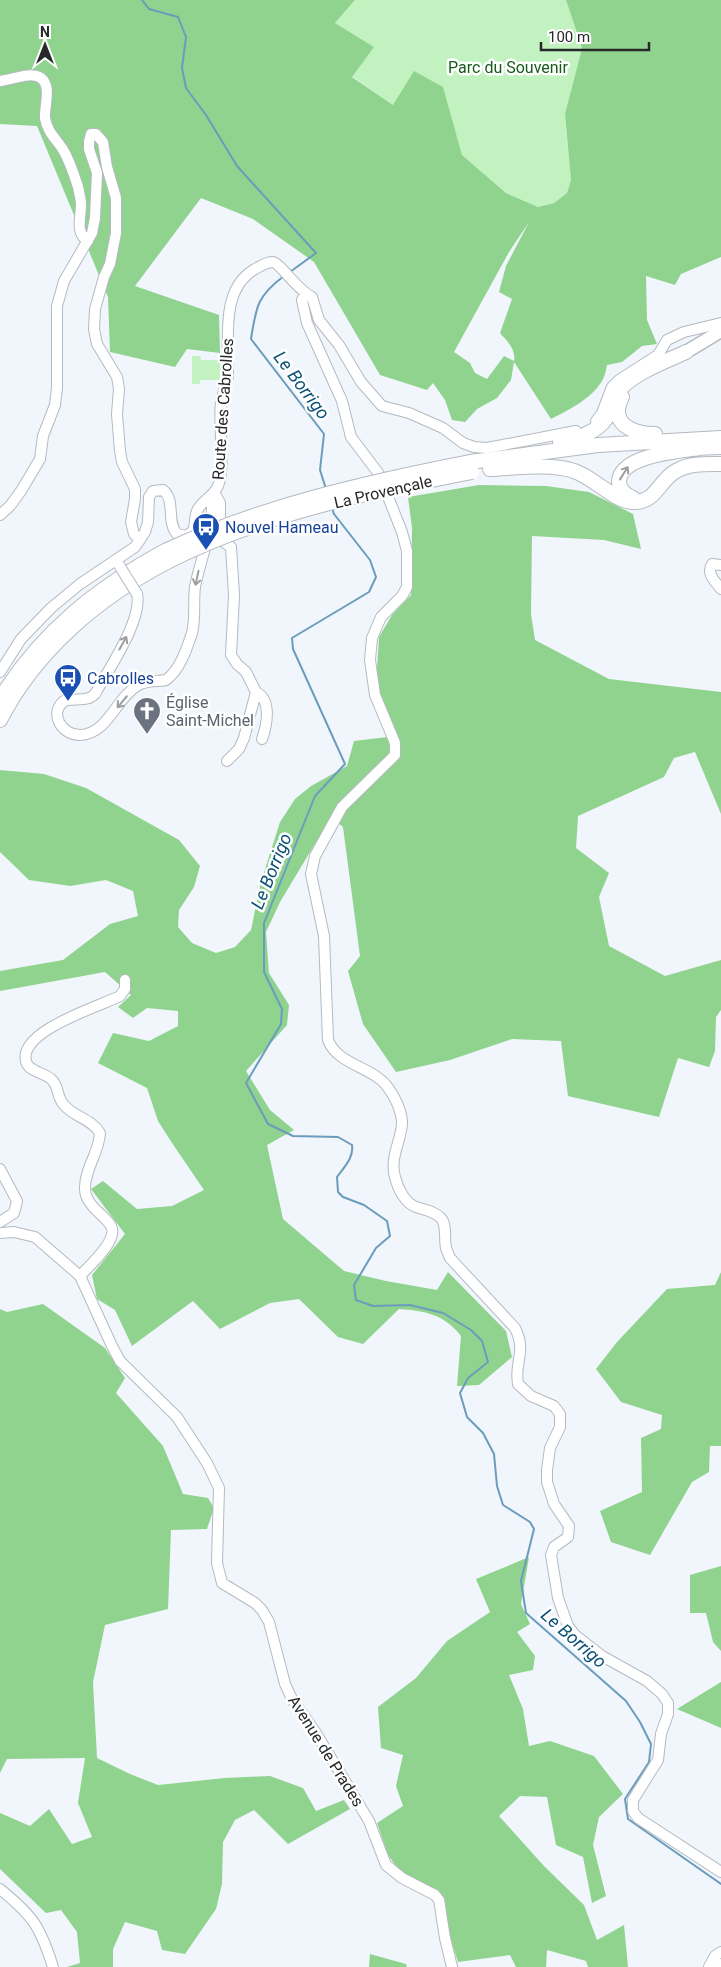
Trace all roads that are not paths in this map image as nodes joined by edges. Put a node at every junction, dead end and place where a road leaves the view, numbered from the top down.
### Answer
1 (0, 81) edge
2 (88, 241) junction
3 (304, 294) junction
4 (721, 323) edge
5 (721, 331) edge
6 (684, 332) junction
7 (671, 338) junction
8 (691, 349) junction
9 (721, 436) edge
10 (721, 447) edge
11 (701, 448) junction
12 (492, 464) junction
13 (721, 464) edge
14 (212, 494) junction
15 (649, 498) junction
16 (0, 515) edge
17 (140, 540) junction
18 (167, 556) junction
19 (117, 563) junction
20 (721, 565) edge
21 (721, 589) edge
22 (0, 672) edge
23 (256, 692) junction
24 (0, 699) edge
25 (0, 720) edge
26 (262, 739) dead end
27 (227, 761) dead end
28 (125, 980) dead end
29 (0, 1169) edge
30 (0, 1222) edge
31 (0, 1233) edge
32 (80, 1276) junction
33 (721, 1872) edge
34 (0, 1889) edge
35 (721, 1952) edge
36 (53, 1967) edge
37 (452, 1967) edge
38 (709, 1967) edge

1 - 2 street
2 - 16 street
2 - 17 street
3 - 7 street, Route des Cabrolles
3 - 14 street, Route des Cabrolles
3 - 33 street
4 - 6 street, Route des Cabrolles
5 - 8 main road
6 - 7 street, Route des Cabrolles
6 - 8 street
7 - 8 street
8 - 9 highway
8 - 12 highway
9 - 12 highway, La Provençale
10 - 11 highway, La Provençale
11 - 12 highway, La Provençale
15 -> 11 highway
12 - 15 highway
12 - 18 highway, La Provençale, bridge
13 - 15 highway
14 - 17 street, Route des Cabrolles
14 -> 19 street, bridge
14 - 23 street
17 - 19 street, Route des Cabrolles
18 - 24 highway, La Provençale
18 - 25 highway, La Provençale
19 - 22 street, Route des Cabrolles
20 - 21 street
23 - 26 street
23 - 27 street
28 - 32 street
29 - 30 street
31 - 32 street, Avenue de Prades
32 - 37 street, Avenue de Prades
34 - 36 street
35 - 38 street

